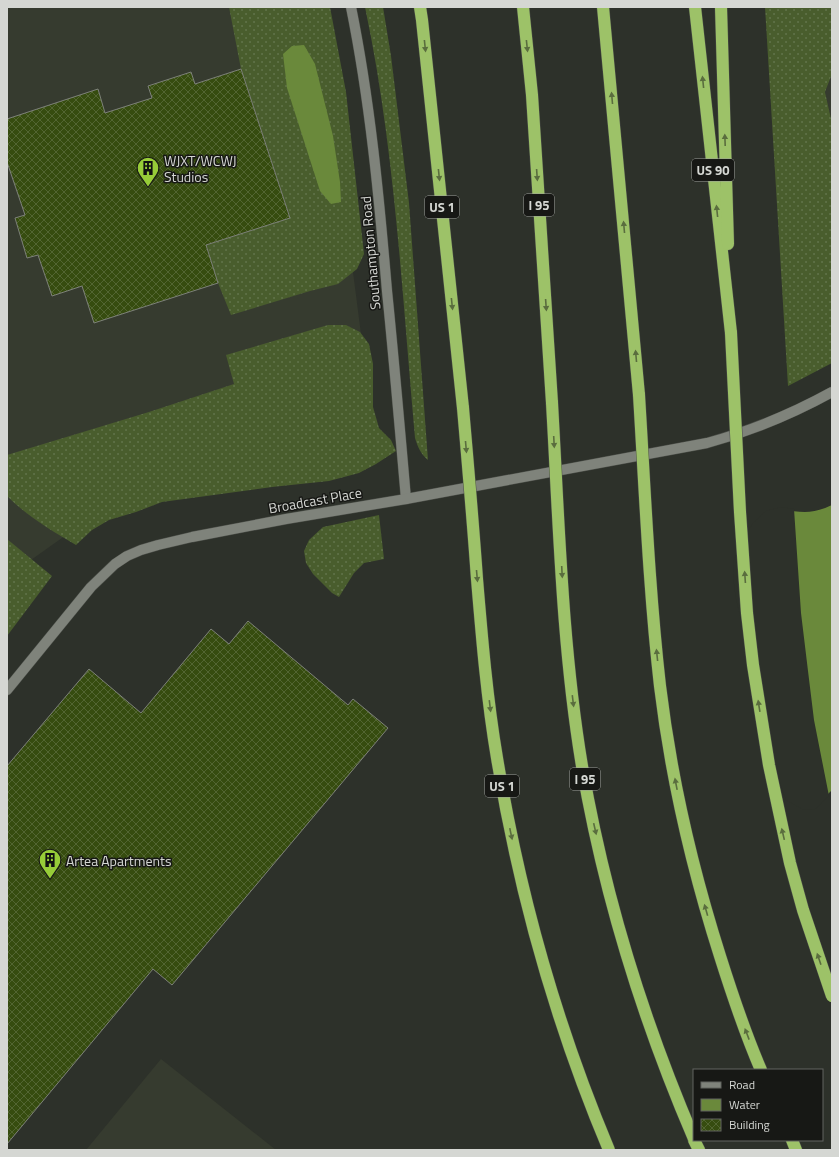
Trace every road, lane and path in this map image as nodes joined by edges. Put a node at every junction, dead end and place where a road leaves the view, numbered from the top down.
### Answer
1 (350, 7) edge
2 (420, 7) edge
3 (523, 7) edge
4 (603, 7) edge
5 (695, 7) edge
6 (721, 7) edge
7 (731, 333) junction
8 (832, 392) edge
9 (406, 499) junction
10 (7, 690) edge
11 (832, 996) edge
12 (761, 1069) edge
13 (693, 1138) edge
14 (694, 1141) edge
15 (609, 1150) edge
16 (699, 1150) edge

1 - 9 street, Southampton Road
2 -> 15 highway, US 1, bridge
3 -> 13 highway, I 95, bridge
12 -> 4 highway, bridge
7 -> 5 highway, US 90
7 -> 6 highway
11 -> 7 highway, bridge
8 - 9 street, Broadcast Place
9 - 10 street, Broadcast Place
14 - 16 highway, I 95

